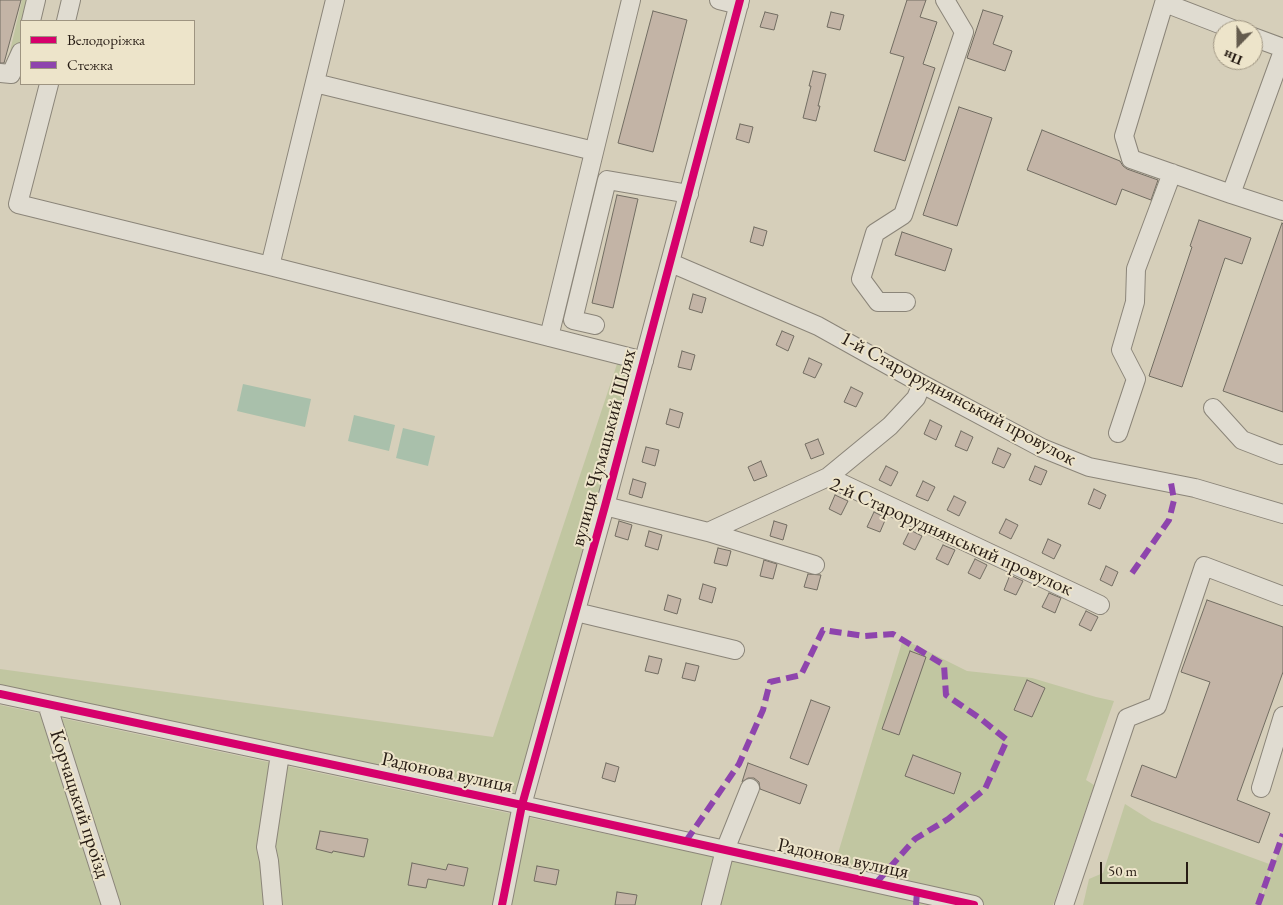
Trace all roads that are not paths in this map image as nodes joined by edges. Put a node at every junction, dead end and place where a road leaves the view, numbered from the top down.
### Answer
1 (36, 0) edge
2 (72, 0) edge
3 (335, 0) edge
4 (631, 0) edge
5 (719, 0) edge
6 (945, 0) edge
7 (740, 2) edge
8 (1165, 2) edge
9 (30, 20) edge
10 (66, 20) edge
11 (1213, 21) edge
12 (1263, 41) edge
13 (1283, 50) edge
14 (20, 54) edge
15 (0, 73) edge
16 (315, 83) junction
17 (50, 85) edge
18 (594, 151) junction
19 (1172, 173) junction
20 (689, 194) junction
21 (1231, 194) junction
22 (1283, 211) edge
23 (671, 263) junction
24 (270, 266) junction
25 (906, 302) dead end
26 (595, 325) dead end
27 (549, 337) junction
28 (644, 361) junction
29 (922, 384) junction
30 (1213, 408) dead end
31 (1118, 433) dead end
32 (1283, 454) edge
33 (828, 477) junction
34 (605, 506) junction
35 (1283, 514) edge
36 (708, 532) junction
37 (815, 565) dead end
38 (1283, 596) edge
39 (1100, 605) dead end
40 (576, 612) junction
41 (735, 650) dead end
42 (0, 694) edge
43 (47, 704) junction
44 (1283, 716) edge
45 (280, 754) junction
46 (750, 788) dead end
47 (1261, 788) dead end
48 (522, 805) junction
49 (725, 850) junction
50 (965, 904) edge
51 (111, 905) edge
52 (273, 905) edge
53 (502, 905) edge
54 (711, 905) edge
55 (1064, 905) edge

1 - 9 street
2 - 10 street
3 - 16 street
4 - 18 street
5 - 7 street
6 - 25 street
7 - 20 street, вулиця Чумацький Шлях
8 - 11 street
8 - 19 street
12 - 13 street
13 - 21 street
14 - 15 street
16 - 18 street
16 - 24 street
17 - 24 street
18 - 27 street
19 - 21 street
19 - 31 street
20 - 23 street, вулиця Чумацький Шлях
20 - 26 street
21 - 22 street
23 - 28 street, вулиця Чумацький Шлях
23 - 29 street, 1-й Староруднянський провулок
24 - 27 street
27 - 28 street
28 - 34 street, вулиця Чумацький Шлях
29 - 33 street
29 - 35 street, 1-й Староруднянський провулок
30 - 32 street
33 - 36 street, 2-й Староруднянський провулок
33 - 39 street, 2-й Староруднянський провулок
34 - 36 street
34 - 40 street, вулиця Чумацький Шлях
36 - 37 street
38 - 55 street
40 - 41 street
40 - 48 street, вулиця Чумацький Шлях
42 - 43 street, Радонова вулиця
43 - 45 street, Радонова вулиця
43 - 51 street, Корчацький проїзд
44 - 47 street
45 - 48 street, Радонова вулиця
45 - 52 street
46 - 49 street
48 - 49 street, Радонова вулиця
48 - 53 street, вулиця Чумацький Шлях
49 - 50 street, Радонова вулиця
49 - 54 street

